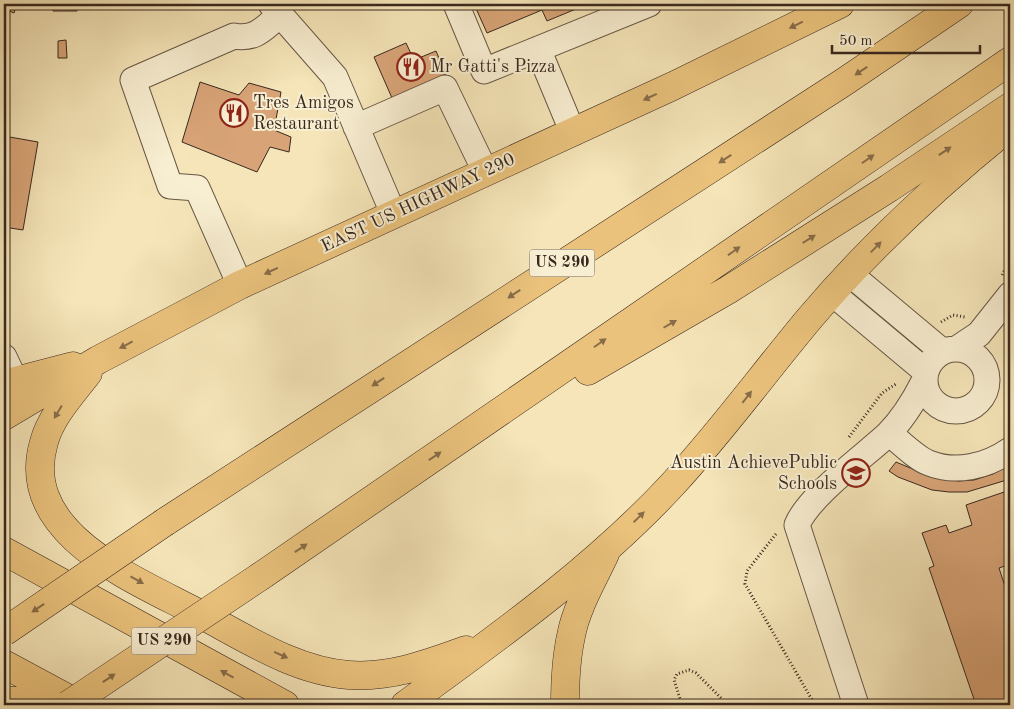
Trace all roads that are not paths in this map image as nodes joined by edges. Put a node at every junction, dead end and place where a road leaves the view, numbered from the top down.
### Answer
1 (456, 4) edge
2 (649, 4) edge
3 (840, 4) edge
4 (959, 4) edge
5 (276, 9) edge
6 (538, 50) junction
7 (1010, 61) edge
8 (1010, 107) edge
9 (356, 126) junction
10 (1010, 126) edge
11 (573, 132) junction
12 (485, 171) junction
13 (393, 213) junction
14 (842, 284) junction
15 (240, 285) junction
16 (1009, 303) edge
17 (950, 350) junction
18 (98, 360) junction
19 (987, 372) junction
20 (8, 374) edge
21 (925, 376) junction
22 (950, 411) junction
23 (4, 416) edge
24 (473, 430) junction
25 (888, 433) junction
26 (1010, 450) edge
27 (611, 544) junction
28 (4, 551) edge
29 (4, 632) edge
30 (496, 638) junction
31 (4, 664) edge
32 (4, 700) edge
33 (67, 705) edge
34 (80, 705) edge
35 (285, 705) edge
36 (405, 705) edge
37 (565, 705) edge
38 (856, 705) edge

1 - 6 street
2 - 6 street
3 -> 11 main road, EAST US HIGHWAY 290
4 -> 29 main road, US 290, bridge
5 - 9 street
5 - 15 street
6 - 11 street
24 -> 7 main road, US 290
24 -> 8 main road
9 - 12 street
9 - 13 street
14 -> 10 main road
11 - 12 main road, EAST US HIGHWAY 290
12 - 13 main road, EAST US HIGHWAY 290
13 -> 15 main road, EAST US HIGHWAY 290
14 - 17 street
14 - 21 street
27 -> 14 main road
15 -> 18 main road, EAST US HIGHWAY 290
16 - 17 street
16 - 19 street
17 - 19 street
17 - 21 street
18 - 20 main road
18 - 23 main road, EAST US HIGHWAY 290
18 -> 30 main road
19 - 22 street
21 - 22 street
21 - 25 street
22 - 25 street
33 -> 24 main road, US 290, bridge
25 - 26 street
25 - 38 street
27 - 30 main road
27 - 37 main road
35 -> 28 main road
30 - 36 main road
31 - 34 main road
32 - 33 main road

